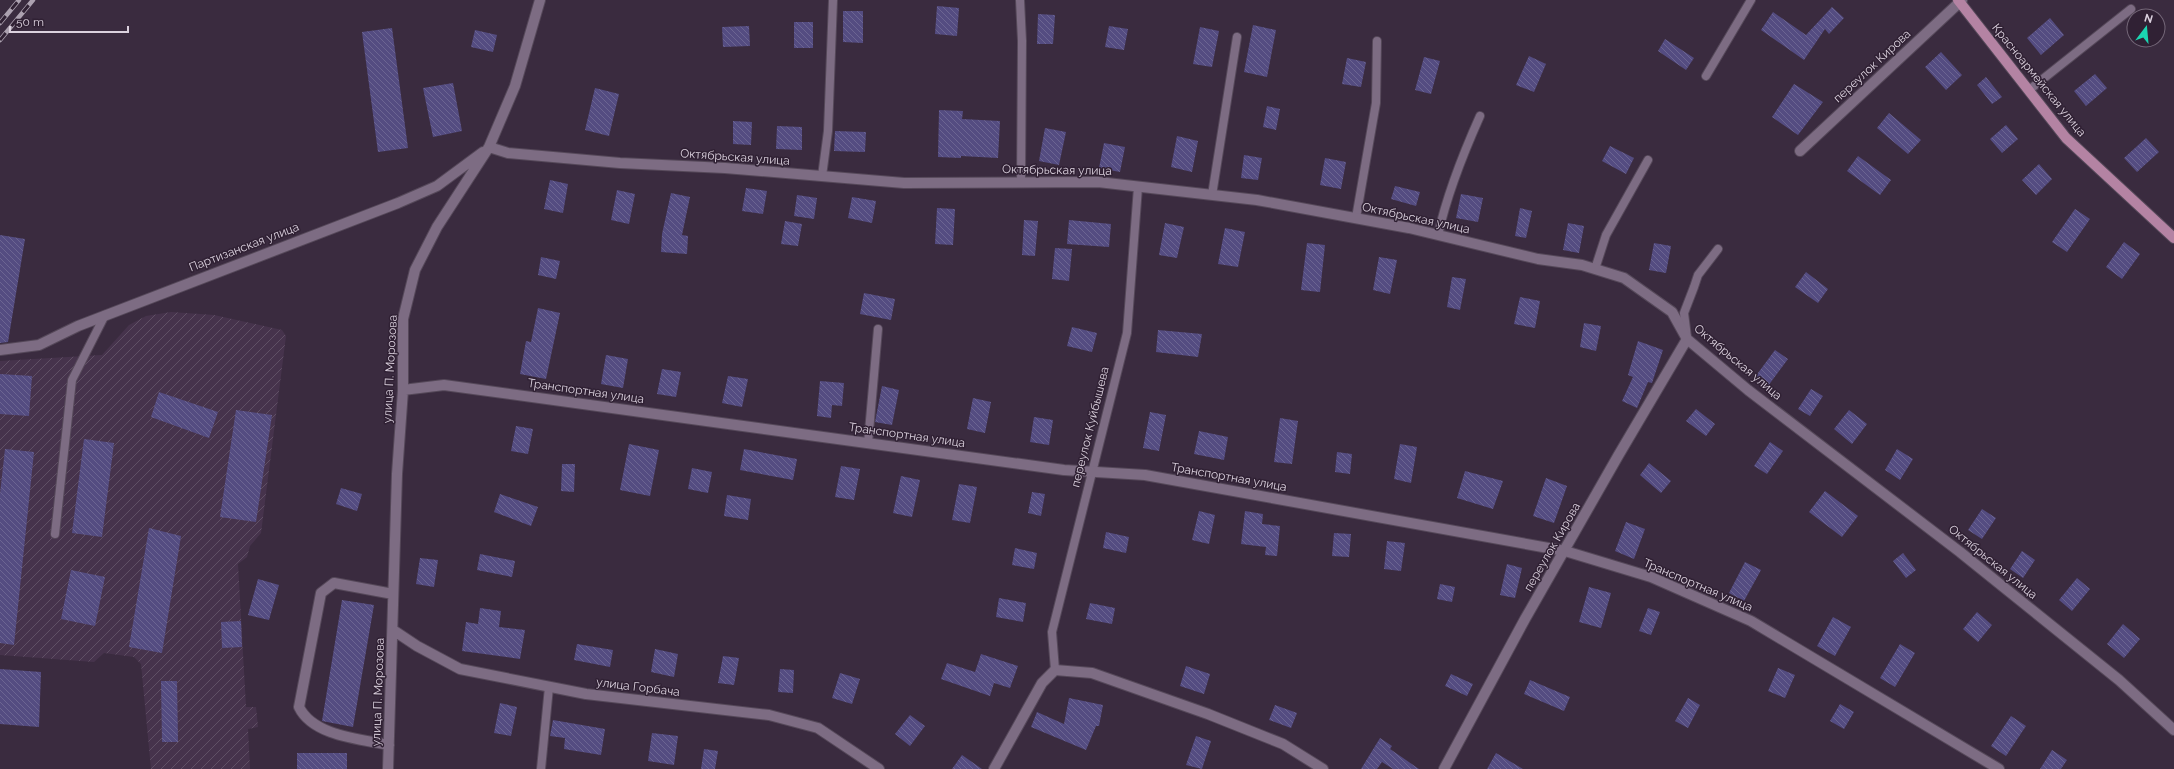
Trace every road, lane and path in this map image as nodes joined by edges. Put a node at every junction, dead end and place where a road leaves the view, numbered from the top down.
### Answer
1 (540, 0) edge
2 (833, 0) edge
3 (1020, 0) edge
4 (1751, 0) edge
5 (1960, 1) edge
6 (2126, 13) edge
7 (1237, 37) dead end
8 (1377, 41) dead end
9 (1706, 76) dead end
10 (2029, 90) junction
11 (1480, 116) dead end
12 (489, 147) junction
13 (1800, 151) dead end
14 (1648, 160) dead end
15 (822, 176) junction
16 (1021, 182) junction
17 (1138, 187) junction
18 (1212, 195) junction
19 (1356, 218) junction
20 (1438, 235) junction
21 (2174, 238) edge
22 (1718, 250) dead end
23 (1595, 269) junction
24 (105, 315) junction
25 (878, 329) dead end
26 (1687, 340) junction
27 (0, 350) edge
28 (403, 390) junction
29 (868, 443) junction
30 (1092, 472) junction
31 (55, 534) dead end
32 (1566, 551) junction
33 (393, 594) junction
34 (393, 630) junction
35 (1055, 670) junction
36 (550, 687) junction
37 (2174, 730) edge
38 (389, 745) junction
39 (388, 769) edge
40 (541, 769) edge
41 (879, 769) edge
42 (994, 769) edge
43 (1323, 769) edge
44 (1444, 769) edge
45 (1998, 769) edge

1 - 12 street, улица П. Морозова
2 - 15 lane
3 - 16 lane
4 - 9 lane
5 - 10 main road, Красноармейская улица
5 - 13 street, переулок Кирова
6 - 10 lane
7 - 18 lane
8 - 19 lane
10 - 21 main road, Красноармейская улица
11 - 20 lane
12 - 15 street, Октябрьская улица
12 - 24 street, Партизанская улица
12 - 28 street, улица П. Морозова
14 - 23 lane
15 - 16 street, Октябрьская улица
16 - 17 street, Октябрьская улица
17 - 18 street, Октябрьская улица
17 - 30 lane, переулок Куйбышева
18 - 19 street, Октябрьская улица
19 - 20 street, Октябрьская улица
20 - 23 street, Октябрьская улица
22 - 26 lane
23 - 26 street, Октябрьская улица
24 - 27 street, Партизанская улица
24 - 31 lane
25 - 29 lane
26 - 32 street, переулок Кирова
26 - 37 street, Октябрьская улица
28 - 29 street, Транспортная улица
28 - 33 street, улица П. Морозова
29 - 30 street, Транспортная улица
30 - 32 street, Транспортная улица
30 - 35 lane, переулок Куйбышева
32 - 44 street, переулок Кирова
32 - 45 street, Транспортная улица
33 - 34 street, улица П. Морозова
33 - 38 street
34 - 36 street, улица Горбача
34 - 38 street, улица П. Морозова
35 - 42 street
35 - 43 street
36 - 40 lane
36 - 41 street, улица Горбача
38 - 39 street, улица П. Морозова

